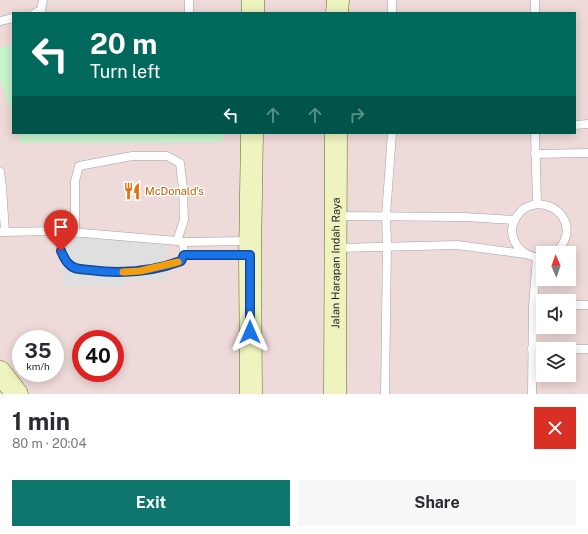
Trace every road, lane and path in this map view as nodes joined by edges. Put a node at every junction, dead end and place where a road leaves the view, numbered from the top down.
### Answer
1 (44, 0) edge
2 (189, 0) edge
3 (253, 0) edge
4 (338, 0) edge
5 (392, 0) edge
6 (535, 0) edge
7 (36, 12) edge
8 (189, 12) edge
9 (253, 12) edge
10 (338, 12) edge
11 (392, 12) edge
12 (535, 12) edge
13 (12, 18) edge
14 (0, 21) edge
15 (588, 124) edge
16 (576, 125) edge
17 (252, 134) edge
18 (336, 134) edge
19 (392, 134) edge
20 (535, 134) edge
21 (588, 153) edge
22 (535, 154) junction
23 (0, 172) edge
24 (537, 204) junction
25 (2, 213) edge
26 (336, 216) junction
27 (386, 216) junction
28 (515, 220) junction
29 (59, 231) junction
30 (3, 232) edge
31 (75, 233) junction
32 (180, 241) junction
33 (387, 246) junction
34 (561, 246) edge
35 (250, 248) junction
36 (336, 248) junction
37 (525, 254) junction
38 (184, 255) junction
39 (536, 257) edge
40 (536, 285) edge
41 (576, 305) edge
42 (588, 305) edge
43 (533, 306) joint
44 (532, 349) junction
45 (536, 349) edge
46 (576, 349) edge
47 (588, 349) edge
48 (0, 372) edge
49 (17, 394) edge
50 (251, 394) edge
51 (335, 394) edge
52 (385, 394) edge
53 (532, 394) edge

1 - 7 lane
2 - 8 lane
3 - 9 street
4 - 10 street
5 - 11 lane
6 - 12 lane
13 - 14 lane
15 - 16 lane
17 - 35 street
18 - 26 street, Jalan Harapan Indah Raya
19 - 27 lane
20 - 22 lane
21 - 22 lane
22 - 24 lane
23 - 25 lane
24 - 28 lane
24 - 34 lane
25 - 30 lane
26 - 27 lane
26 - 36 street, Jalan Harapan Indah Raya
27 - 28 lane
27 - 33 lane
28 - 37 lane
29 - 30 lane
29 - 31 lane
29 - 38 lane
31 - 32 lane
31 - 32 lane
32 - 35 lane
32 - 38 lane
33 - 36 lane
33 - 37 lane
33 - 52 lane
35 - 38 lane
35 - 50 street
36 - 51 street, Jalan Harapan Indah Raya
37 - 39 lane
40 - 43 lane
41 - 42 lane
43 - 44 lane
44 - 45 lane
44 - 53 lane
46 - 47 lane
48 - 49 street

